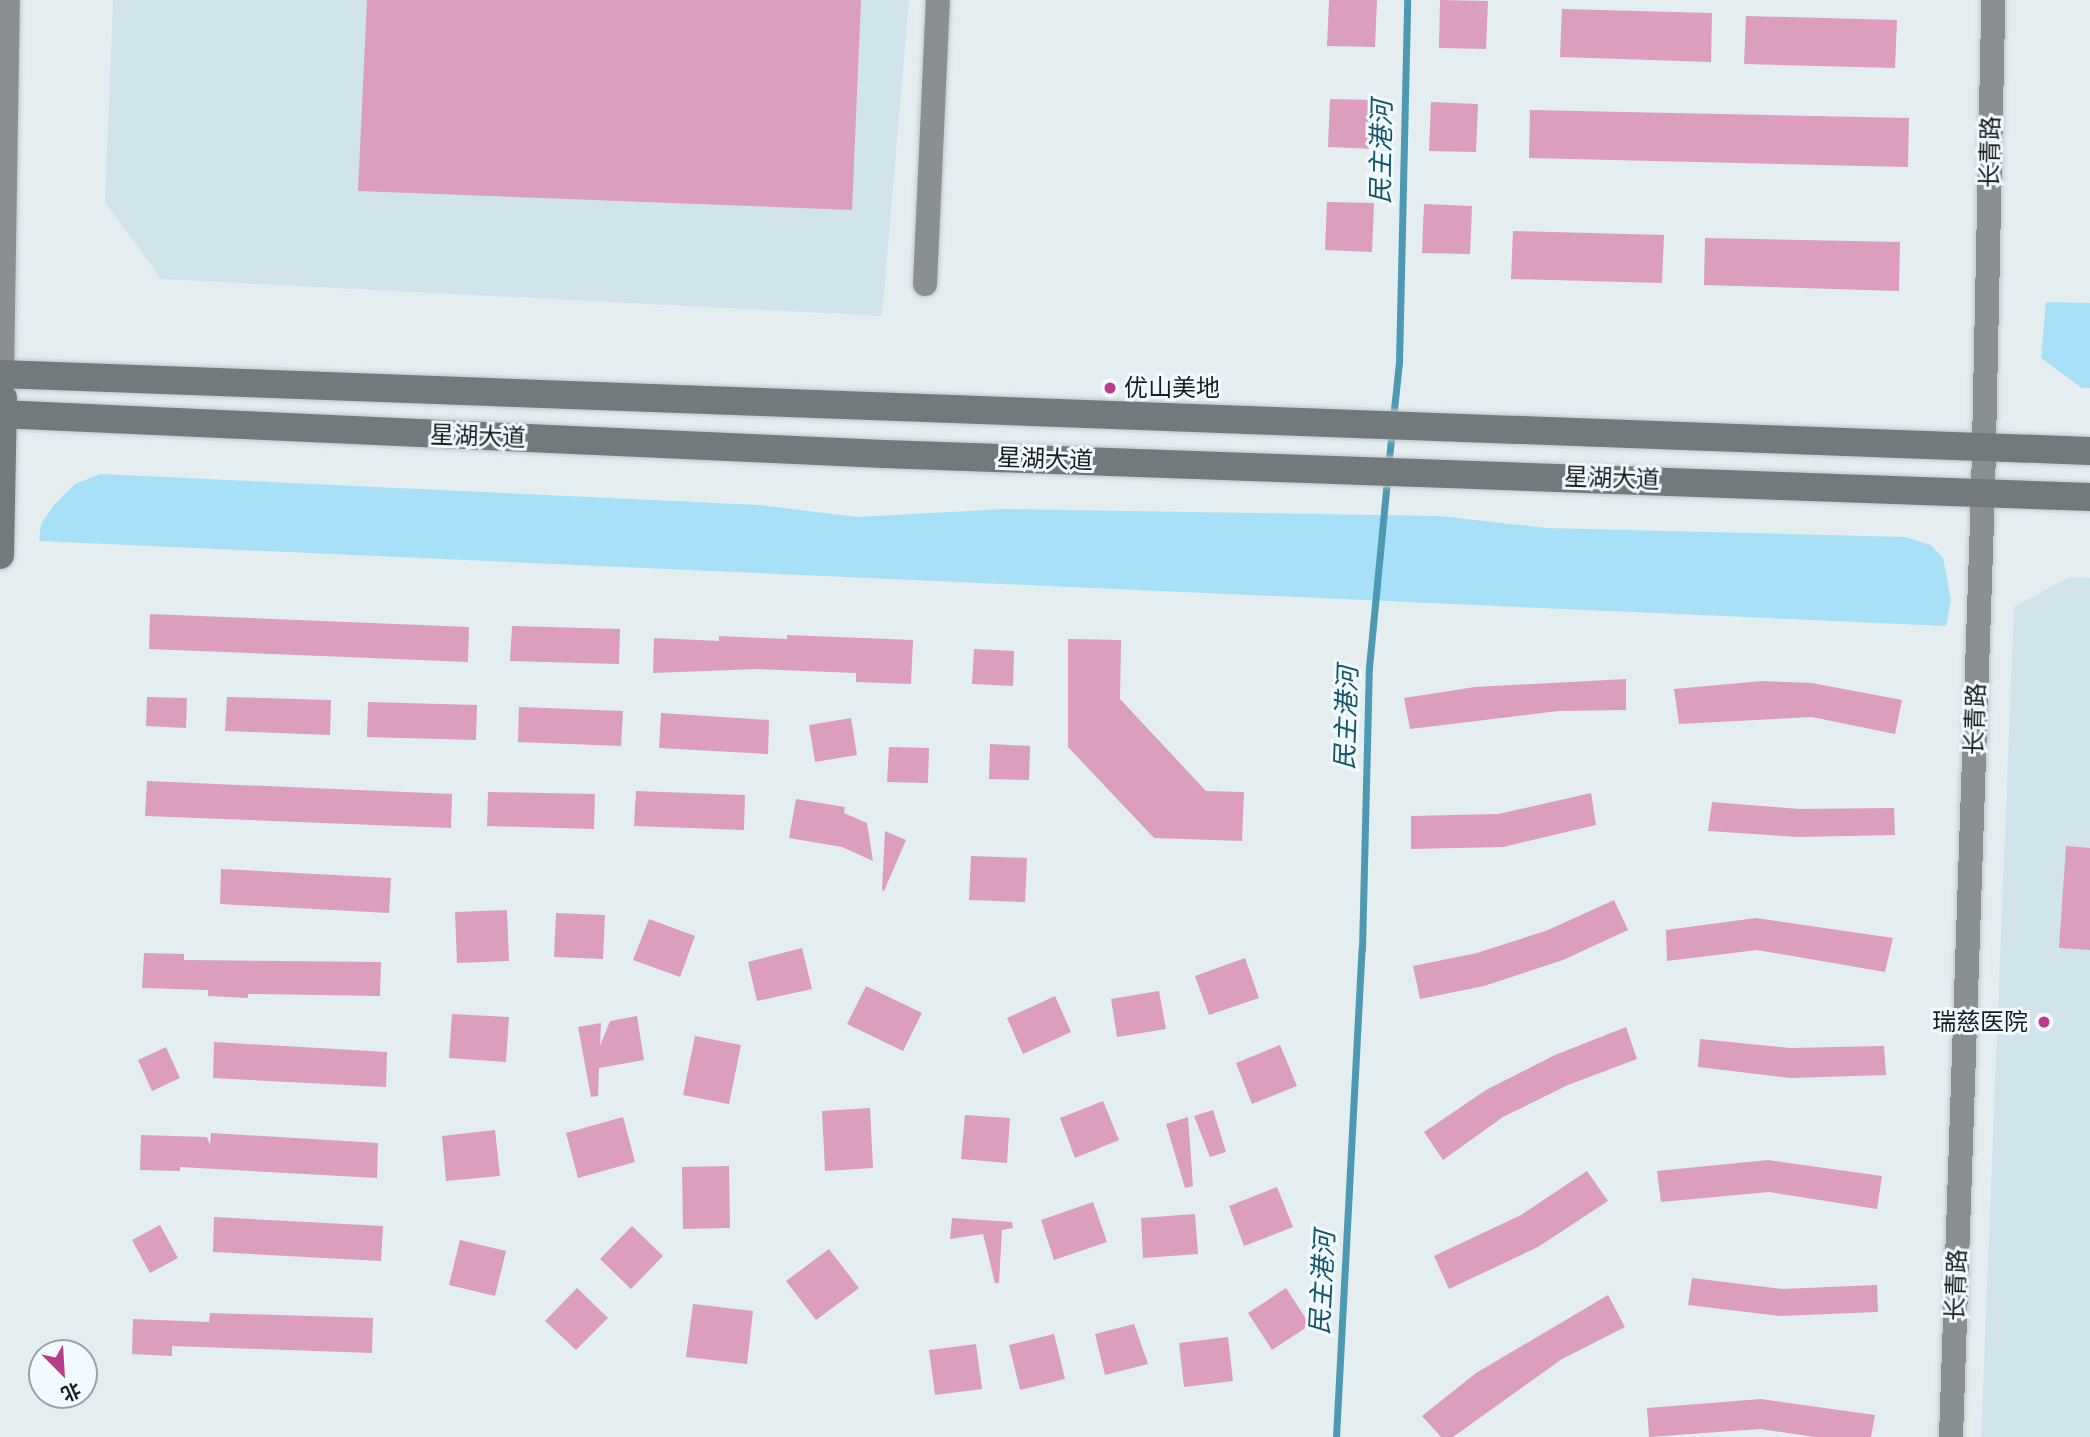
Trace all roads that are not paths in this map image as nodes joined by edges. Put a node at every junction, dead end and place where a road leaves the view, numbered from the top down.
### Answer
1 (8, 0) edge
2 (938, 0) edge
3 (1993, 0) edge
4 (925, 284) dead end
5 (1, 374) edge
6 (2, 414) edge
7 (1983, 448) junction
8 (2090, 451) edge
9 (1983, 493) junction
10 (2090, 497) edge
11 (0, 555) edge
12 (1951, 1437) edge

1 - 5 street
2 - 4 street
3 - 7 street, 长青路
5 - 6 main road
5 - 7 main road, 星湖大道
6 - 9 main road, 星湖大道
6 - 11 main road
7 - 8 main road, 星湖大道
7 - 9 street, 长青路
9 - 10 main road, 星湖大道
9 - 12 street, 长青路

